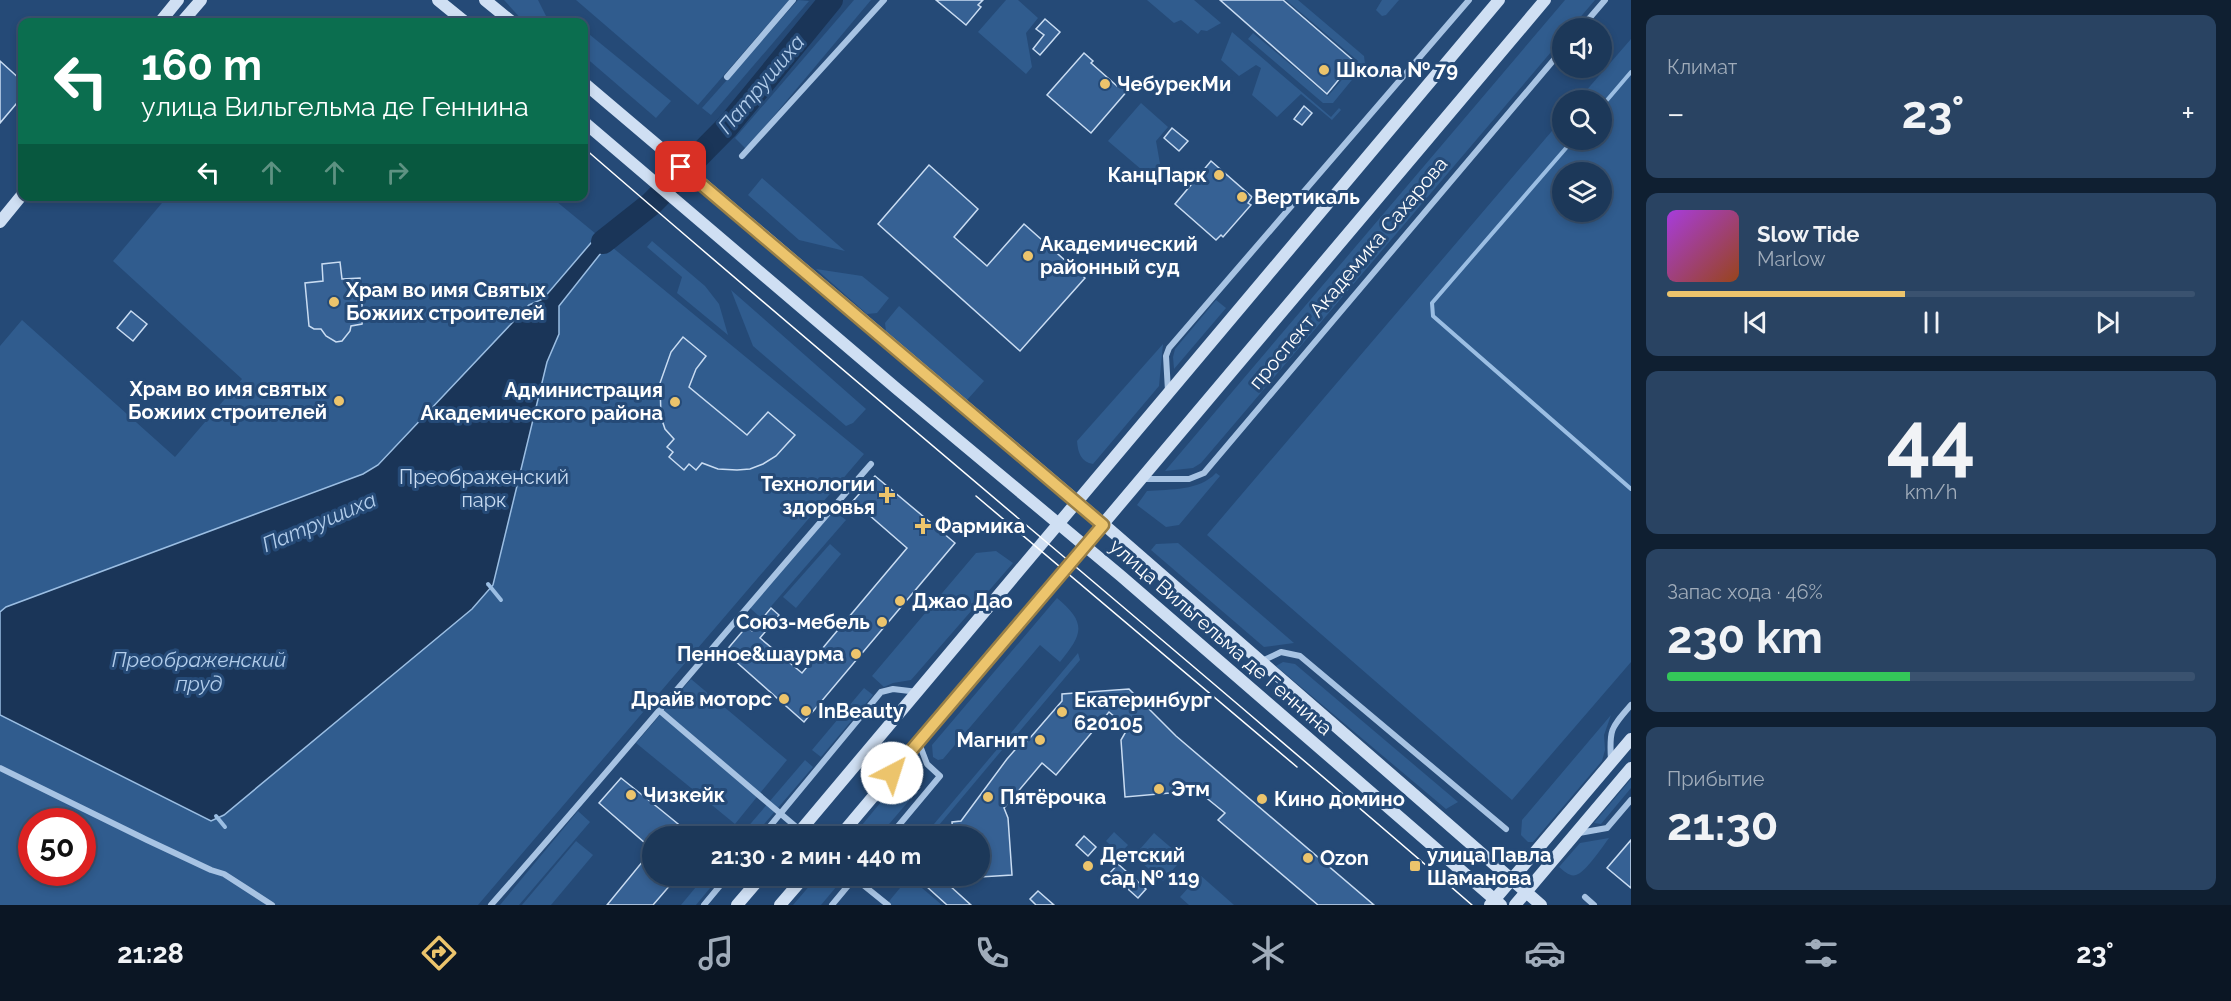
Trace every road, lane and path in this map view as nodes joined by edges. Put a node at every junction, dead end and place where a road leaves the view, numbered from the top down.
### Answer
1 (178, 0) edge
2 (201, 0) edge
3 (438, 0) edge
4 (485, 0) edge
5 (793, 0) edge
6 (884, 0) edge
7 (1469, 0) edge
8 (1499, 0) edge
9 (1545, 0) edge
10 (1605, 0) edge
11 (163, 18) edge
12 (185, 18) edge
13 (460, 18) edge
14 (507, 18) edge
15 (1590, 18) edge
16 (1552, 62) edge
17 (727, 78) dead end
18 (588, 87) edge
19 (588, 126) edge
20 (742, 156) dead end
21 (18, 200) edge
22 (0, 222) edge
23 (1169, 393) junction
24 (871, 464) dead end
25 (1142, 479) junction
26 (1078, 502) junction
27 (1060, 524) junction
28 (1103, 525) junction
29 (1085, 545) junction
30 (1260, 662) junction
31 (918, 692) junction
32 (1631, 705) edge
33 (660, 711) junction
34 (1631, 739) edge
35 (918, 741) junction
36 (1611, 763) junction
37 (0, 768) edge
38 (1631, 768) edge
39 (1631, 801) edge
40 (780, 813) junction
41 (770, 826) edge
42 (792, 826) edge
43 (808, 826) edge
44 (848, 826) edge
45 (898, 826) edge
46 (1506, 829) dead end
47 (1575, 834) junction
48 (1512, 880) junction
49 (720, 886) edge
50 (753, 886) edge
51 (797, 886) edge
52 (847, 886) edge
53 (865, 886) edge
54 (1527, 892) junction
55 (1585, 897) dead end
56 (1495, 903) edge
57 (272, 905) edge
58 (491, 905) edge
59 (704, 905) edge
60 (737, 905) edge
61 (780, 905) edge
62 (832, 905) edge
63 (888, 905) edge
64 (1515, 905) edge
65 (1541, 905) edge
66 (1594, 905) edge

1 - 11 street
2 - 12 street
3 - 13 street
4 - 14 street
5 - 17 street
6 - 20 street
7 - 23 street
8 - 23 street
9 - 25 street, проспект Академика Сахарова
10 - 15 street
16 - 25 street, проспект Академика Сахарова
18 - 26 street, улица Вильгельма де Геннина
19 - 27 street, улица Вильгельма де Геннина
21 - 22 street
23 - 26 street
24 - 33 street
25 - 28 street, проспект Академика Сахарова
26 - 27 street
26 - 28 street, улица Вильгельма де Геннина
27 - 29 street, улица Вильгельма де Геннина
27 - 31 street
28 - 29 street, проспект Академика Сахарова
28 - 30 street, улица Вильгельма де Геннина
29 - 35 street, проспект Академика Сахарова
29 - 56 street, улица Вильгельма де Геннина
30 - 46 street, улица Вильгельма де Геннина
30 - 48 street, улица Вильгельма де Геннина
31 - 40 street
31 - 43 street
32 - 36 street
33 - 40 street
33 - 58 street
34 - 36 street
35 - 44 street, проспект Академика Сахарова
35 - 45 street
36 - 48 street
37 - 57 street
38 - 47 street
39 - 47 street
40 - 41 street
40 - 42 street
47 - 54 street
48 - 54 street, улица Вильгельма де Геннина
48 - 56 street
49 - 59 street
50 - 60 street
51 - 61 street
52 - 62 street
53 - 63 street
54 - 64 street
54 - 65 street, улица Вильгельма де Геннина
55 - 66 street

